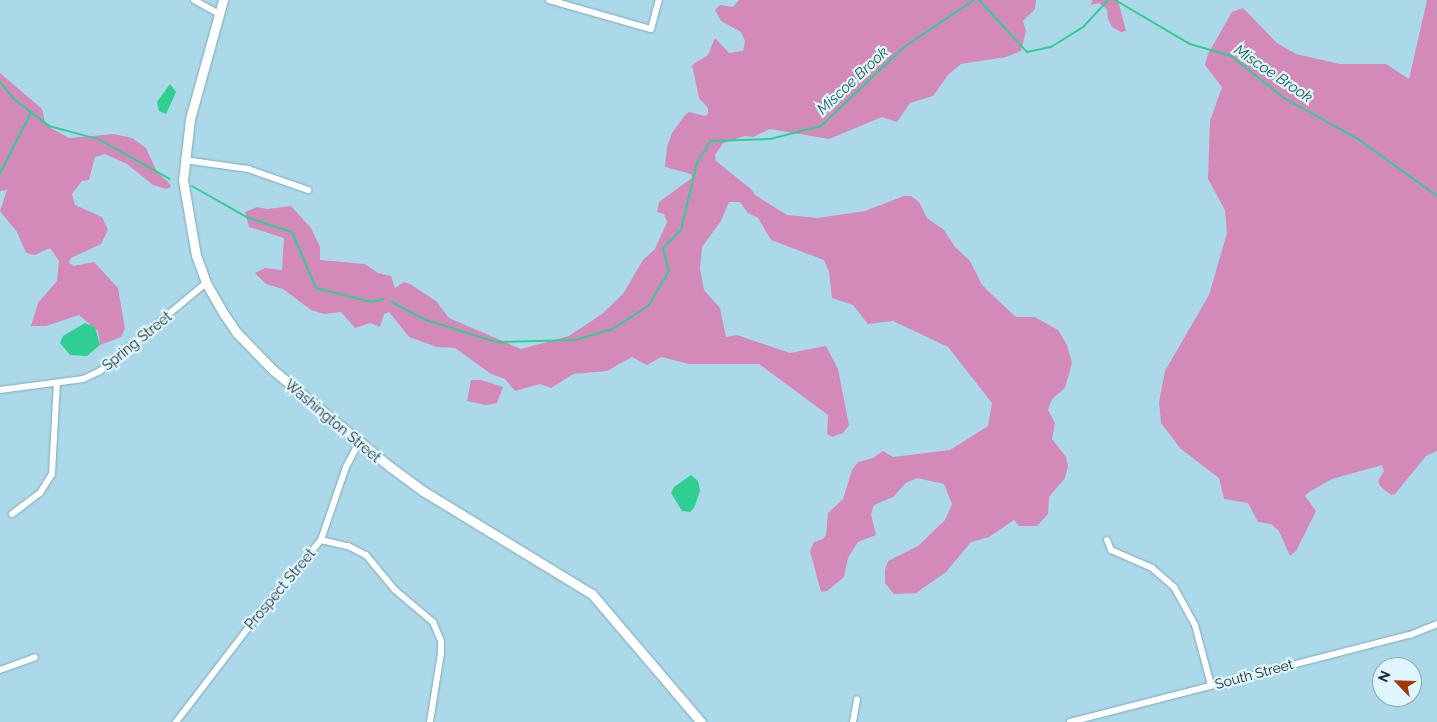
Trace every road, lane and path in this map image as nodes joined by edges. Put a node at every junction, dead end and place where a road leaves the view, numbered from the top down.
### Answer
1 (194, 0) edge
2 (223, 0) edge
3 (549, 0) edge
4 (659, 0) edge
5 (217, 13) junction
6 (184, 160) junction
7 (308, 190) dead end
8 (206, 283) junction
9 (57, 383) junction
10 (0, 390) edge
11 (359, 443) junction
12 (12, 514) dead end
13 (321, 540) junction
14 (1107, 540) dead end
15 (522, 550) junction
16 (520, 561) dead end
17 (1437, 624) edge
18 (35, 657) dead end
19 (0, 670) edge
20 (1211, 685) junction
21 (857, 699) dead end
22 (176, 722) edge
23 (430, 722) edge
24 (701, 722) edge
25 (853, 722) edge
26 (1070, 722) edge

1 - 5 street
2 - 5 main road, Washington Street
3 - 4 street
5 - 6 main road, Washington Street
6 - 7 street
6 - 8 main road, Washington Street
8 - 9 street, Spring Street
8 - 11 main road, Washington Street
9 - 10 street, Spring Street
9 - 12 street
11 - 13 street, Prospect Street
11 - 15 main road, Washington Street
13 - 22 street, Prospect Street
13 - 23 street
14 - 20 street
15 - 16 street
15 - 24 main road, Washington Street
17 - 20 street, South Street
18 - 19 street
20 - 26 street, South Street
21 - 25 street

